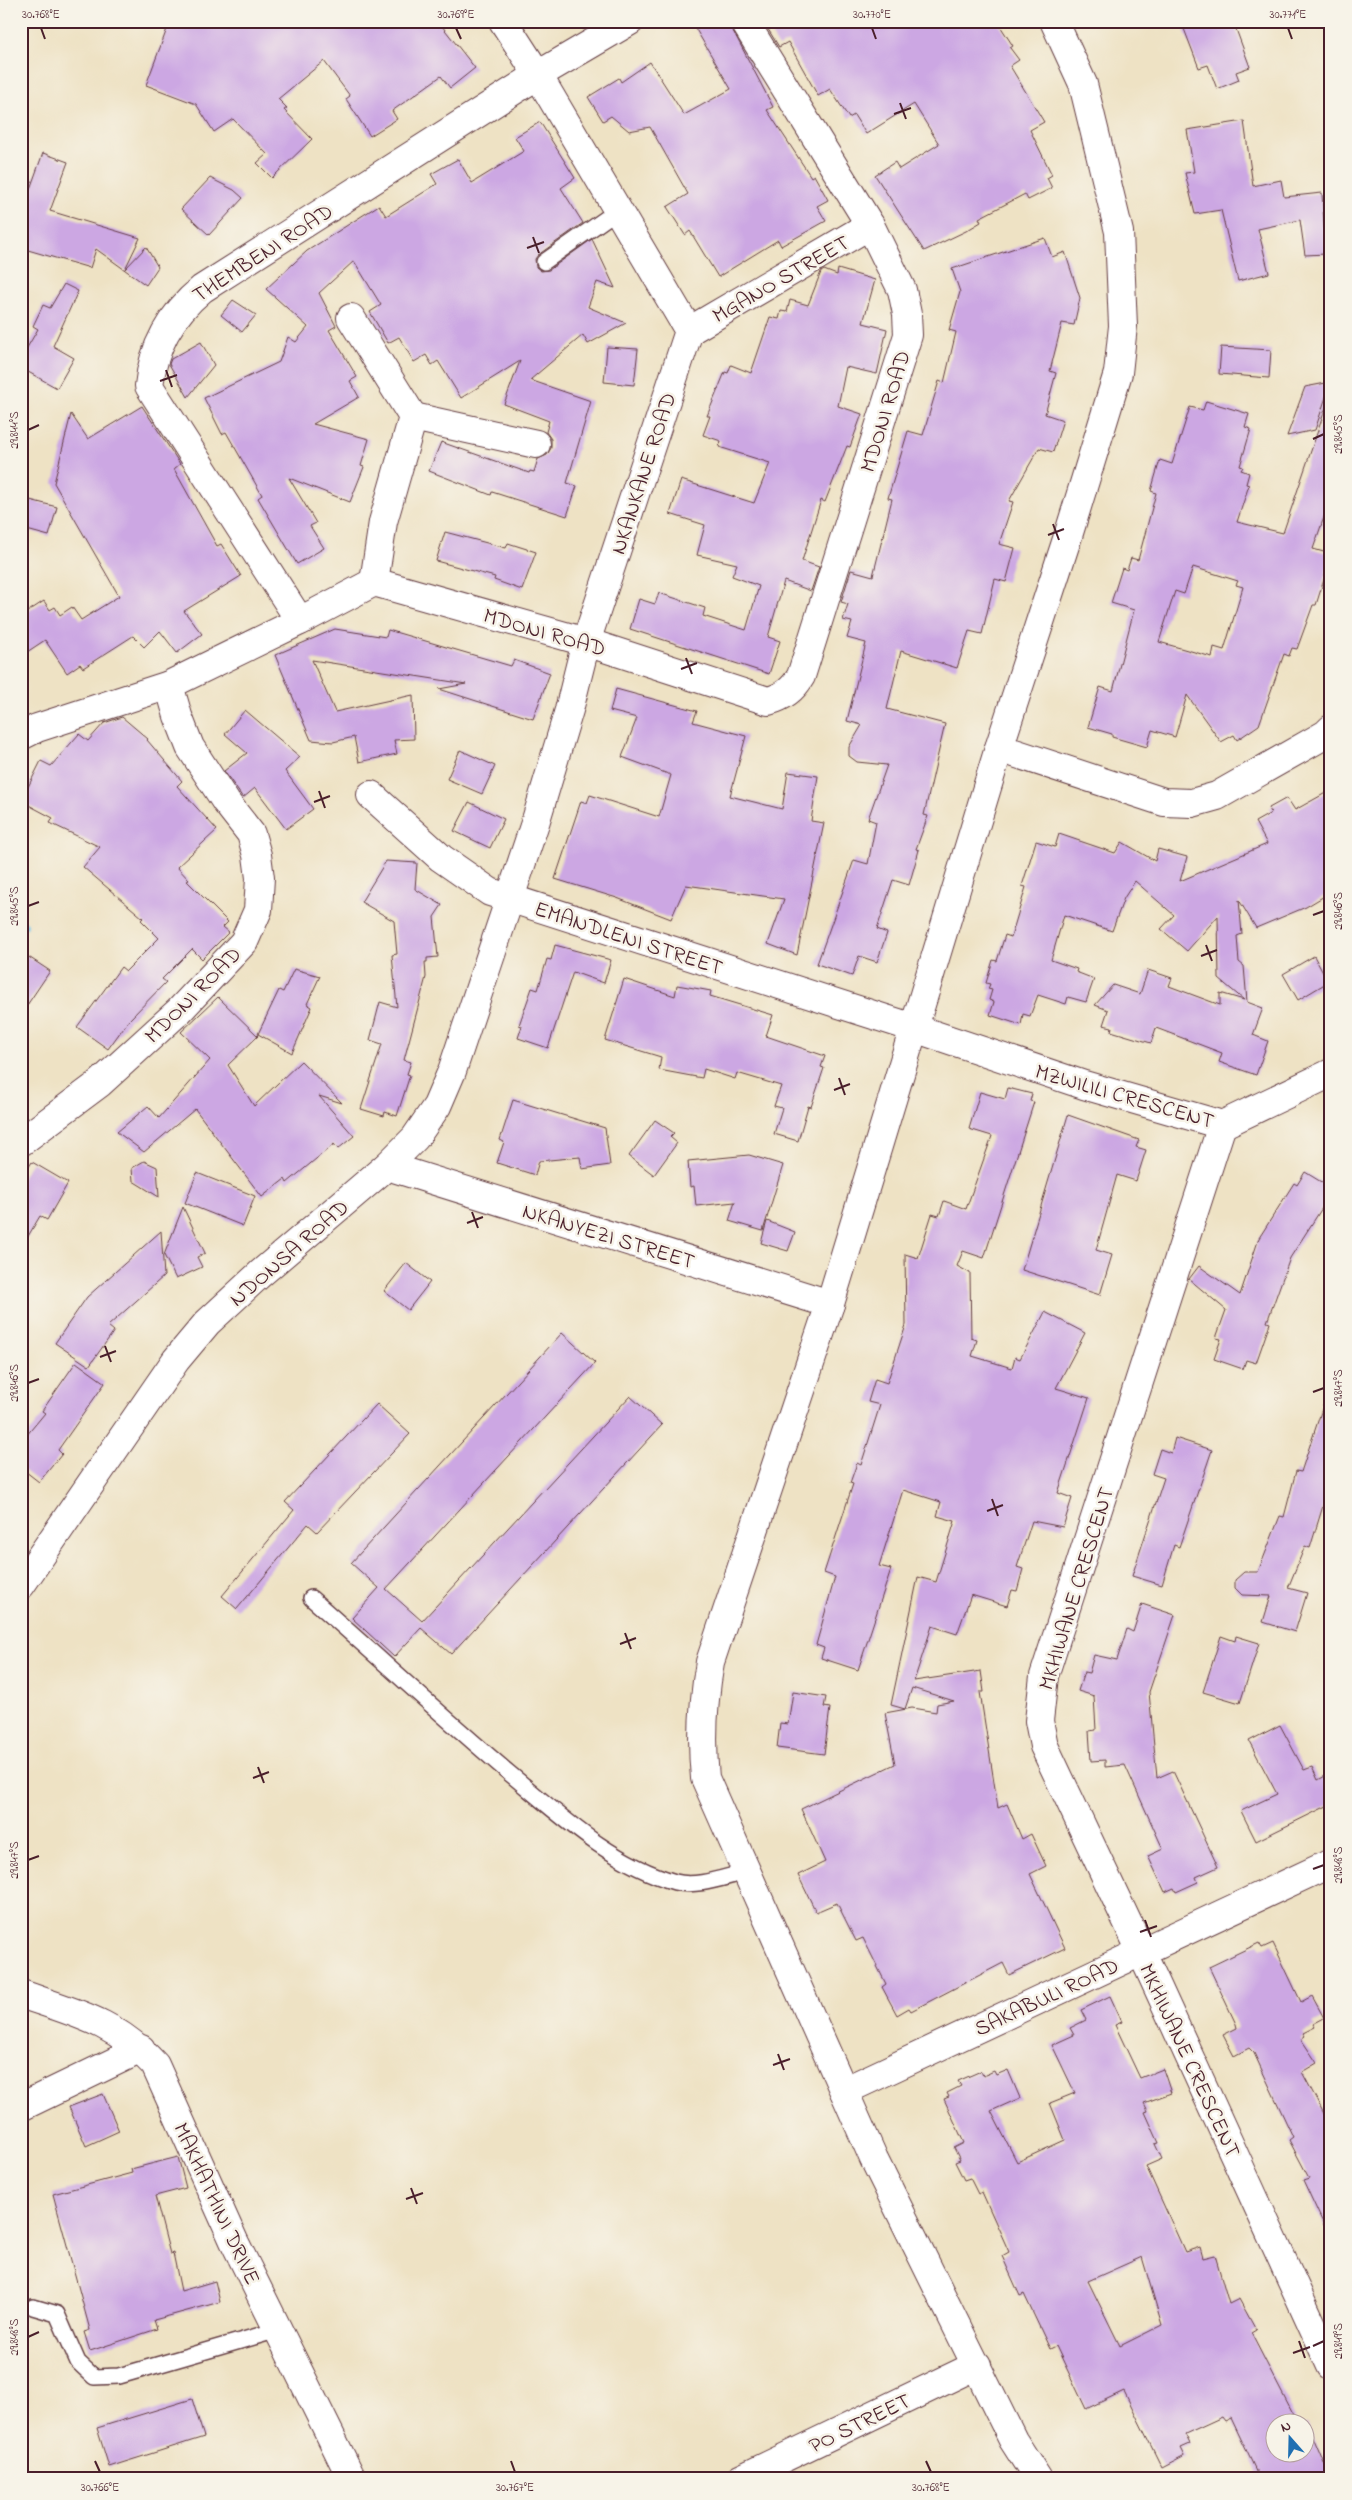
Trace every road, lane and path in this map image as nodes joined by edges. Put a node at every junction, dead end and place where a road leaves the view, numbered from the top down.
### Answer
1 (503, 21) edge
2 (630, 21) edge
3 (744, 21) edge
4 (1054, 21) edge
5 (538, 75) junction
6 (618, 210) junction
7 (870, 225) junction
8 (544, 262) dead end
9 (351, 318) dead end
10 (689, 330) junction
11 (413, 417) junction
12 (536, 444) dead end
13 (374, 582) junction
14 (300, 621) junction
15 (586, 642) junction
16 (169, 685) junction
17 (1331, 729) edge
18 (21, 736) edge
19 (999, 748) junction
20 (371, 795) dead end
21 (508, 899) junction
22 (914, 1028) junction
23 (1331, 1073) edge
24 (1222, 1125) junction
25 (21, 1142) edge
26 (388, 1166) junction
27 (830, 1304) junction
28 (21, 1585) edge
29 (311, 1598) dead end
30 (1331, 1863) edge
31 (746, 1872) junction
32 (1141, 1951) junction
33 (21, 1994) edge
34 (140, 2050) junction
35 (844, 2091) junction
36 (21, 2107) edge
37 (33, 2307) dead end
38 (278, 2330) junction
39 (977, 2365) junction
40 (1331, 2366) edge
41 (352, 2479) edge
42 (740, 2479) edge
43 (1038, 2479) edge

1 - 5 street
2 - 5 street, THEMBENI ROAD
3 - 7 street, MDONI ROAD
4 - 19 street
5 - 6 street
5 - 14 street, THEMBENI ROAD
6 - 8 lane
6 - 10 street
7 - 10 street, MGANO STREET
7 - 15 street, MDONI ROAD
9 - 11 street
10 - 15 street, NKANKANE ROAD
11 - 12 street
11 - 13 street
13 - 14 street
13 - 15 street, MDONI ROAD
14 - 16 street
15 - 21 street, NKANKANE ROAD
16 - 18 street
16 - 25 street, MDONI ROAD
17 - 19 street
19 - 22 street
20 - 21 street, EMANDLENI STREET
21 - 22 street, EMANDLENI STREET
21 - 26 street, NDONSA ROAD
22 - 24 street, MZWILILI CRESCENT
22 - 27 street
23 - 24 street, MZWILILI CRESCENT
24 - 32 street, MKHIWANE CRESCENT
26 - 27 street, NKANYEZI STREET
26 - 28 street, NDONSA ROAD
27 - 31 street
29 - 31 lane
30 - 32 street, SAKABULI ROAD
31 - 35 street
32 - 35 street, SAKABULI ROAD
32 - 40 street, MKHIWANE CRESCENT
33 - 34 street, MAKHATHINI DRIVE
34 - 36 street
34 - 38 street, MAKHATHINI DRIVE
35 - 39 street
37 - 38 lane
38 - 41 street, MAKHATHINI DRIVE
39 - 42 street, PO STREET
39 - 43 street

